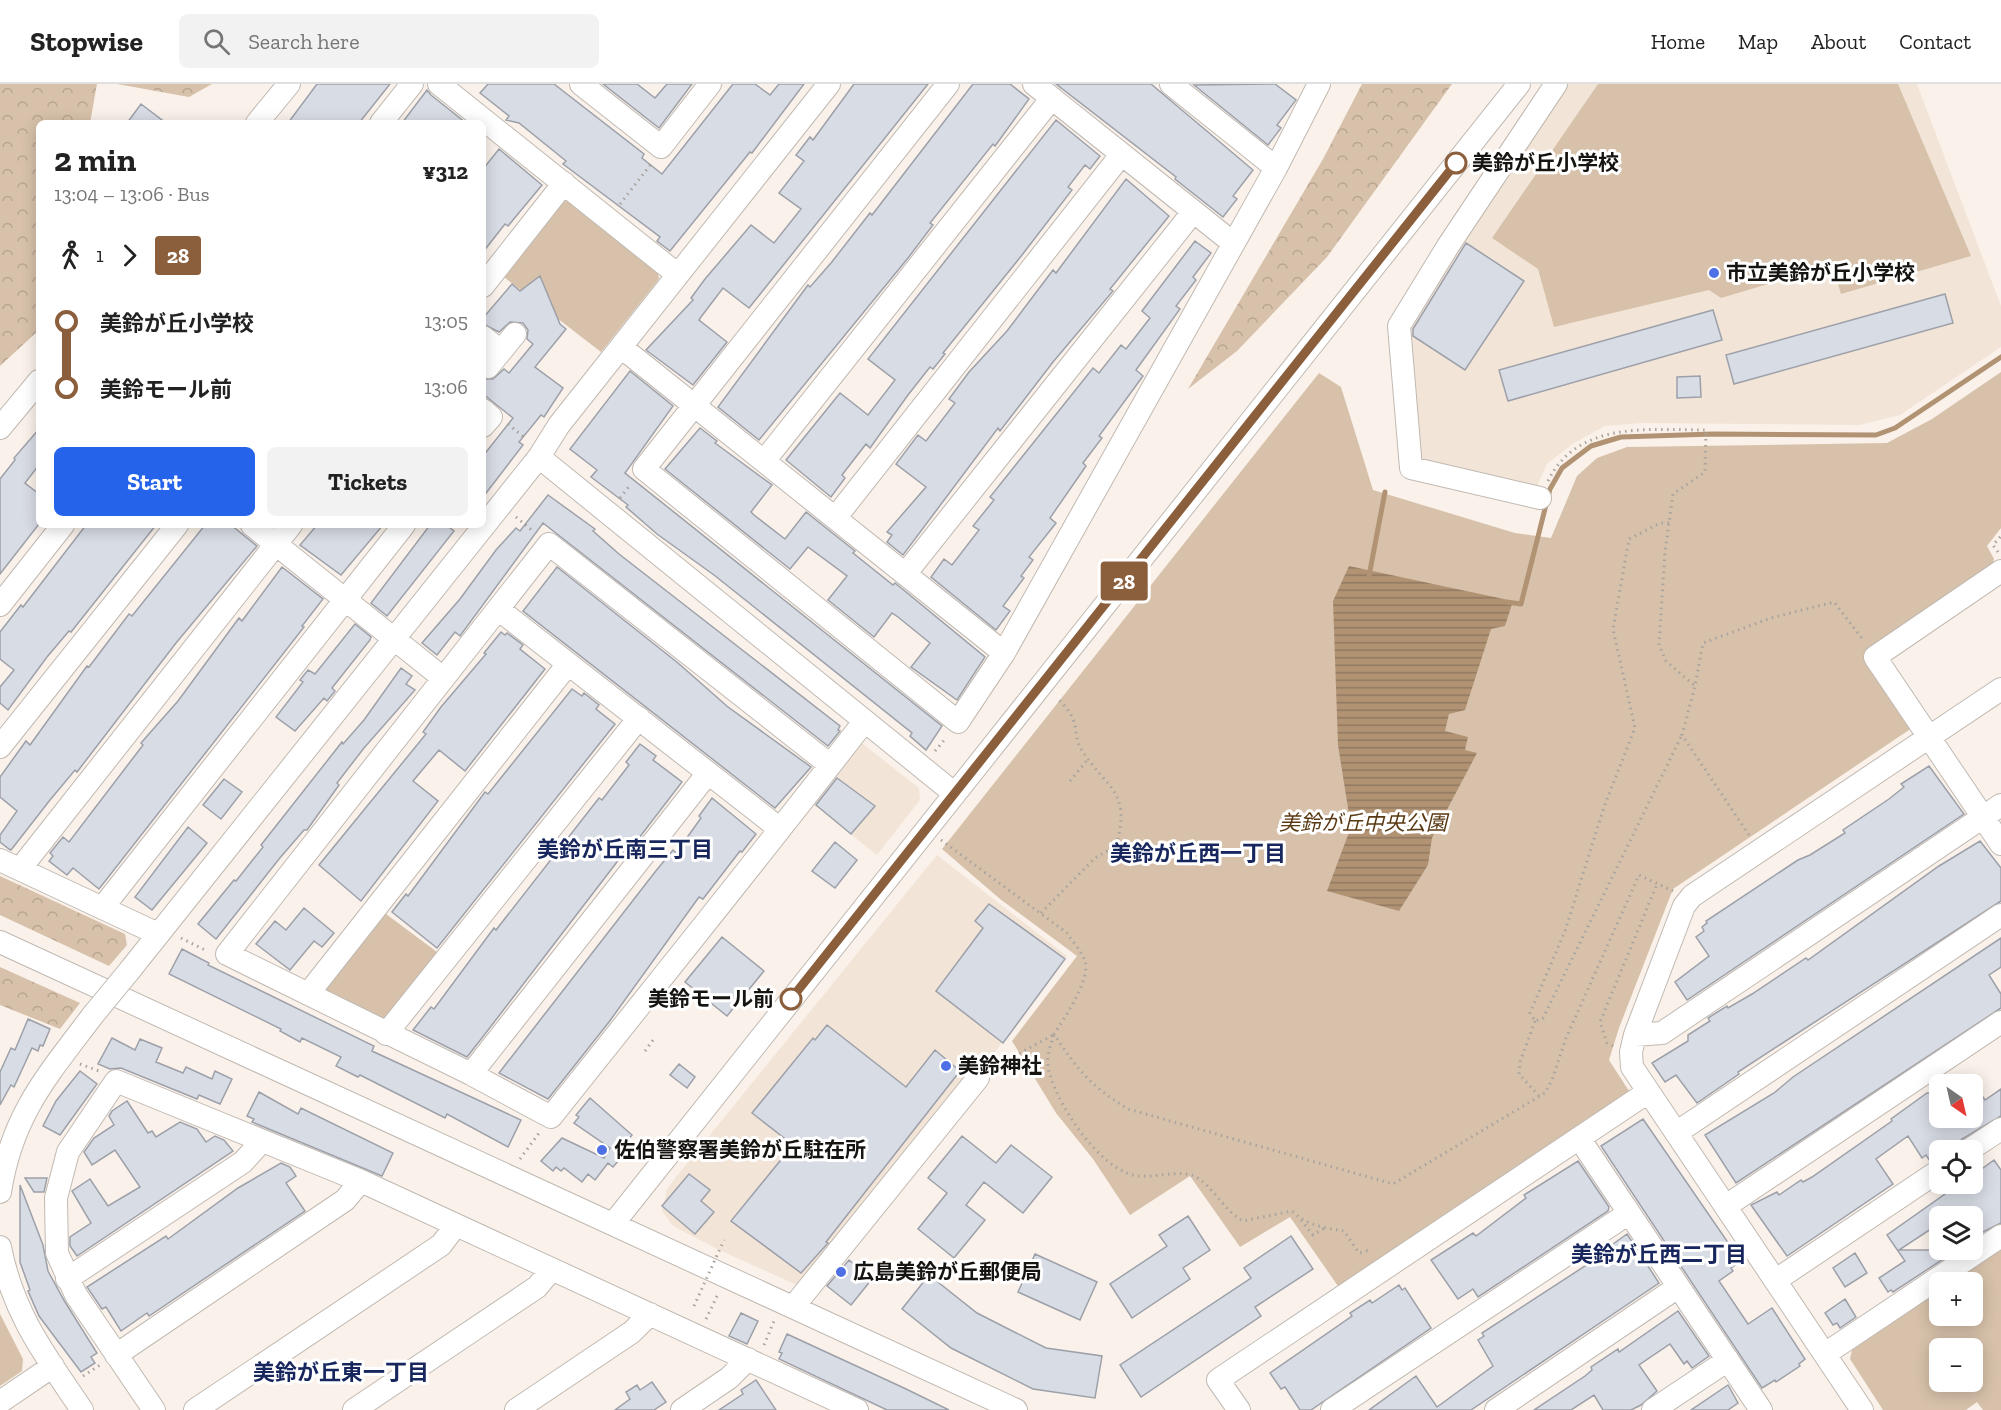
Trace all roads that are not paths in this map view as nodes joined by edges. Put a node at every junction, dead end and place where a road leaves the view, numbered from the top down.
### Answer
1 (289, 84) edge
2 (412, 84) edge
3 (439, 84) edge
4 (581, 84) edge
5 (710, 84) edge
6 (829, 84) edge
7 (948, 84) edge
8 (1034, 84) edge
9 (1171, 84) edge
10 (1519, 84) edge
11 (1556, 84) edge
12 (1312, 87) edge
13 (1052, 98) junction
14 (259, 120) edge
15 (383, 120) edge
16 (475, 120) edge
17 (487, 132) edge
18 (1121, 155) junction
19 (1276, 168) junction
20 (564, 183) junction
21 (1193, 212) junction
22 (1233, 243) junction
23 (678, 275) junction
24 (486, 282) edge
25 (486, 339) edge
26 (621, 347) junction
27 (501, 350) dead end
28 (36, 385) edge
29 (694, 405) junction
30 (0, 428) edge
31 (535, 450) junction
32 (765, 460) junction
33 (1540, 498) road end
34 (486, 514) edge
35 (836, 517) junction
36 (61, 528) edge
37 (175, 528) edge
38 (256, 528) edge
39 (289, 528) edge
40 (403, 528) edge
41 (476, 528) edge
42 (276, 544) junction
43 (2001, 571) edge
44 (906, 573) junction
45 (345, 600) junction
46 (0, 605) edge
47 (498, 609) junction
48 (392, 638) junction
49 (1004, 653) junction
50 (568, 664) junction
51 (443, 678) junction
52 (2001, 689) edge
53 (639, 718) junction
54 (864, 723) junction
55 (1928, 738) junction
56 (0, 747) edge
57 (830, 765) junction
58 (708, 773) junction
59 (955, 795) junction
60 (1992, 812) edge
61 (780, 830) junction
62 (2001, 844) edge
63 (10, 864) edge
64 (103, 908) junction
65 (2001, 915) edge
66 (166, 934) junction
67 (0, 942) edge
68 (308, 994) junction
69 (2001, 1022) edge
70 (386, 1034) junction
71 (1635, 1035) junction
72 (471, 1074) junction
73 (978, 1078) road end
74 (1648, 1092) junction
75 (2001, 1129) edge
76 (1676, 1132) junction
77 (1579, 1138) junction
78 (1983, 1141) edge
79 (261, 1142) junction
80 (1929, 1177) edge
81 (361, 1181) junction
82 (0, 1192) edge
83 (1726, 1206) junction
84 (1629, 1213) junction
85 (613, 1224) junction
86 (456, 1226) junction
87 (2001, 1236) edge
88 (0, 1246) edge
89 (552, 1269) junction
90 (68, 1279) junction
91 (1776, 1280) junction
92 (1678, 1287) junction
93 (794, 1306) junction
94 (650, 1314) junction
95 (1825, 1354) junction
96 (116, 1355) junction
97 (754, 1357) junction
98 (1728, 1360) junction
99 (53, 1366) junction
100 (0, 1402) edge
101 (849, 1408) edge
102 (82, 1410) edge
103 (153, 1410) edge
104 (195, 1410) edge
105 (354, 1410) edge
106 (516, 1410) edge
107 (682, 1410) edge
108 (1016, 1410) edge
109 (1239, 1410) edge
110 (1332, 1410) edge
111 (1496, 1410) edge
112 (1653, 1410) edge
113 (1761, 1410) edge
114 (1862, 1410) edge

1 - 14 street
2 - 15 street
3 - 16 street
4 - 5 street
6 - 23 street
7 - 29 street
8 - 13 street
9 - 19 street
10 - 59 street
11 - 33 street
12 - 19 street
13 - 18 street
13 - 32 street
17 - 20 street
18 - 21 street
18 - 35 street
19 - 22 street
20 - 23 street
20 - 24 street
21 - 22 street
21 - 44 street
22 - 49 street
23 - 26 street
25 - 27 street
26 - 29 street
26 - 31 street
28 - 30 street
29 - 32 street
29 - 49 street
31 - 34 street
31 - 54 street
32 - 35 street
35 - 44 street
36 - 46 street
37 - 56 street
38 - 42 street
39 - 42 street
40 - 45 street
41 - 48 street
42 - 45 street
42 - 63 street
43 - 55 street
44 - 49 street
45 - 48 street
45 - 64 street
47 - 50 street
47 - 51 street
47 - 57 street
48 - 51 street
48 - 66 street
50 - 53 street
50 - 68 street
51 - 68 street
52 - 55 street
53 - 58 street
53 - 70 street
54 - 57 street
54 - 59 street
55 - 60 street
55 - 71 street
57 - 61 street
58 - 61 street
58 - 72 street
59 - 85 street
60 - 62 street
60 - 71 street
61 - 72 street
63 - 64 street
64 - 66 street
65 - 76 street
66 - 82 street, bridge
67 - 85 street
68 - 70 street
69 - 83 street
70 - 72 street
71 - 74 street
73 - 93 street
74 - 76 street
74 - 77 street
75 - 78 street
76 - 83 street
77 - 84 street
77 - 109 street
79 - 81 street
79 - 90 street
79 - 90 street
80 - 91 street
81 - 86 street
81 - 96 street
83 - 91 street
84 - 92 street
84 - 110 street
85 - 93 street
86 - 89 street
86 - 104 street
87 - 95 street
88 - 99 street
89 - 94 street
89 - 105 street
90 - 96 street
91 - 95 street
92 - 98 street
92 - 111 street
93 - 108 street
94 - 97 street
94 - 106 street
95 - 114 street
96 - 103 street
97 - 101 street
97 - 107 street
98 - 112 street
98 - 113 street
99 - 100 street
99 - 102 street

